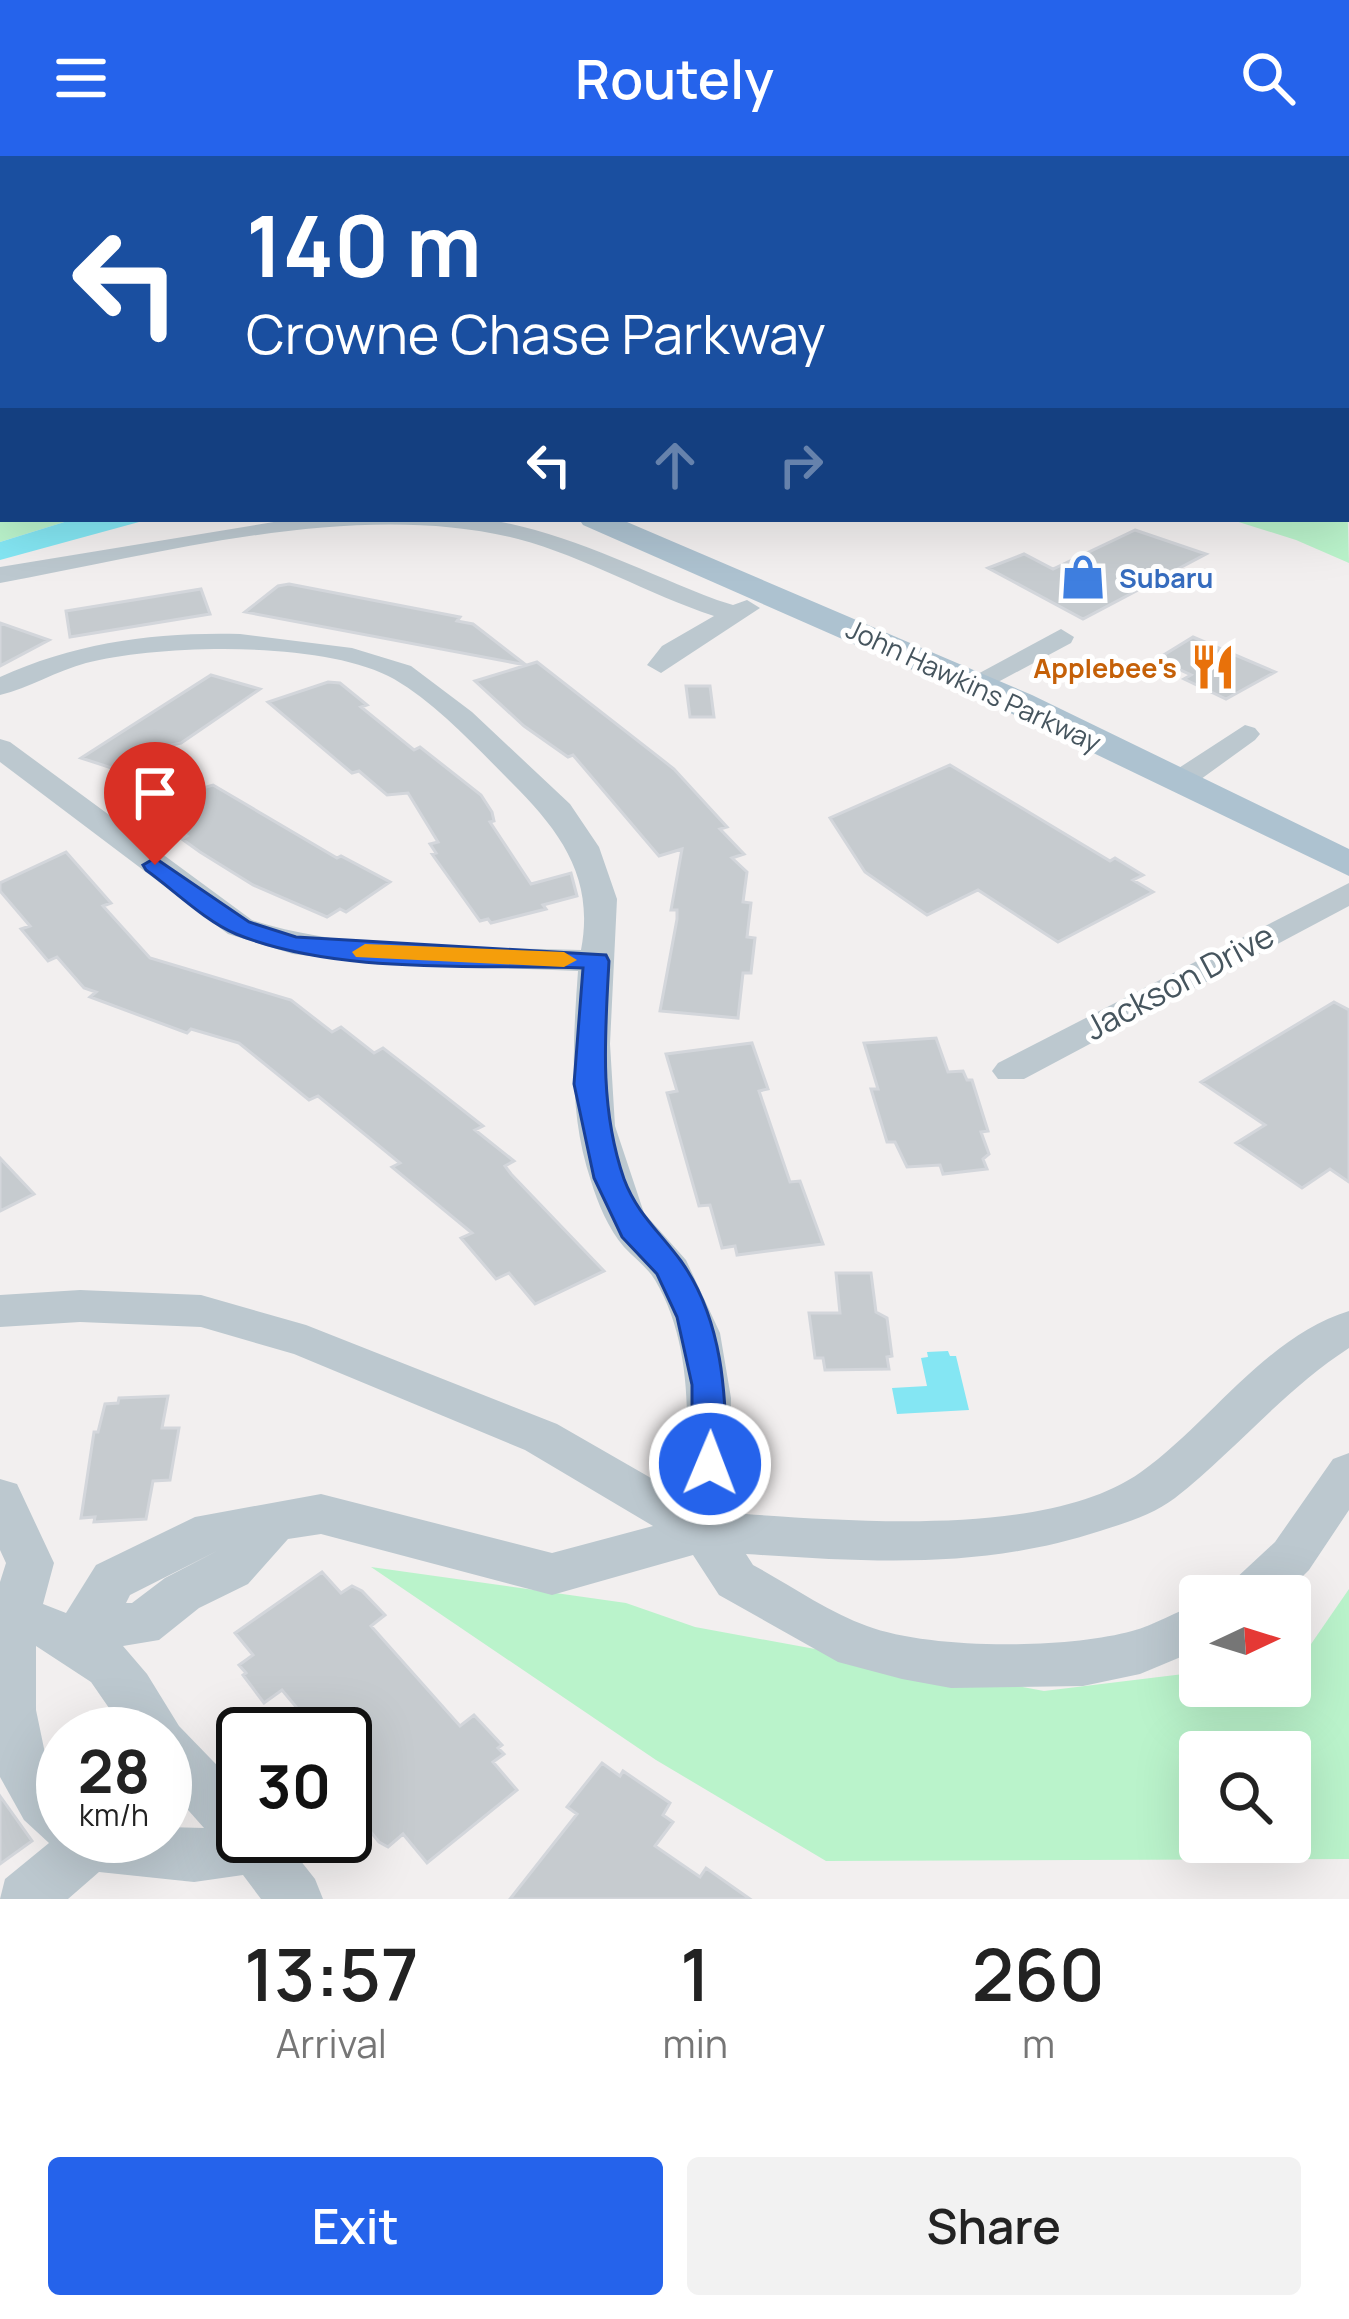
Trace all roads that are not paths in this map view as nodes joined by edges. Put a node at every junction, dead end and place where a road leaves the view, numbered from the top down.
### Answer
1 (424, 522) edge
2 (449, 522) edge
3 (601, 522) edge
4 (0, 574) edge
5 (772, 594) junction
6 (736, 615) junction
7 (1061, 637) dead end
8 (661, 665) dead end
9 (975, 683) junction
10 (0, 687) edge
11 (1245, 734) dead end
12 (0, 748) edge
13 (1179, 781) junction
14 (1349, 864) edge
15 (1349, 893) edge
16 (596, 961) junction
17 (1011, 1071) dead end
18 (0, 1311) edge
19 (1349, 1327) edge
20 (1349, 1472) edge
21 (0, 1498) edge
22 (704, 1532) junction
23 (1272, 1575) edge
24 (7, 1616) edge
25 (80, 1632) junction
26 (1179, 1634) edge
27 (139, 1707) edge
28 (192, 1775) edge
29 (36, 1798) edge
30 (216, 1802) edge
31 (54, 1863) edge
32 (267, 1863) edge
33 (25, 1899) edge
34 (295, 1899) edge

1 - 4 street
2 - 6 street
3 - 5 main road, John Hawkins Parkway
5 - 6 street
5 - 9 main road, John Hawkins Parkway
6 - 8 street
7 - 9 street
9 - 13 main road, John Hawkins Parkway
10 - 16 street
11 - 13 street
12 - 16 street
13 - 14 main road, John Hawkins Parkway
15 - 17 street, Jackson Drive
16 - 22 street
18 - 22 street
19 - 22 street
20 - 23 street
21 - 24 street
22 - 25 street
22 - 26 street
24 - 25 street
24 - 29 street
25 - 27 street
28 - 30 street
31 - 33 street
32 - 34 street

